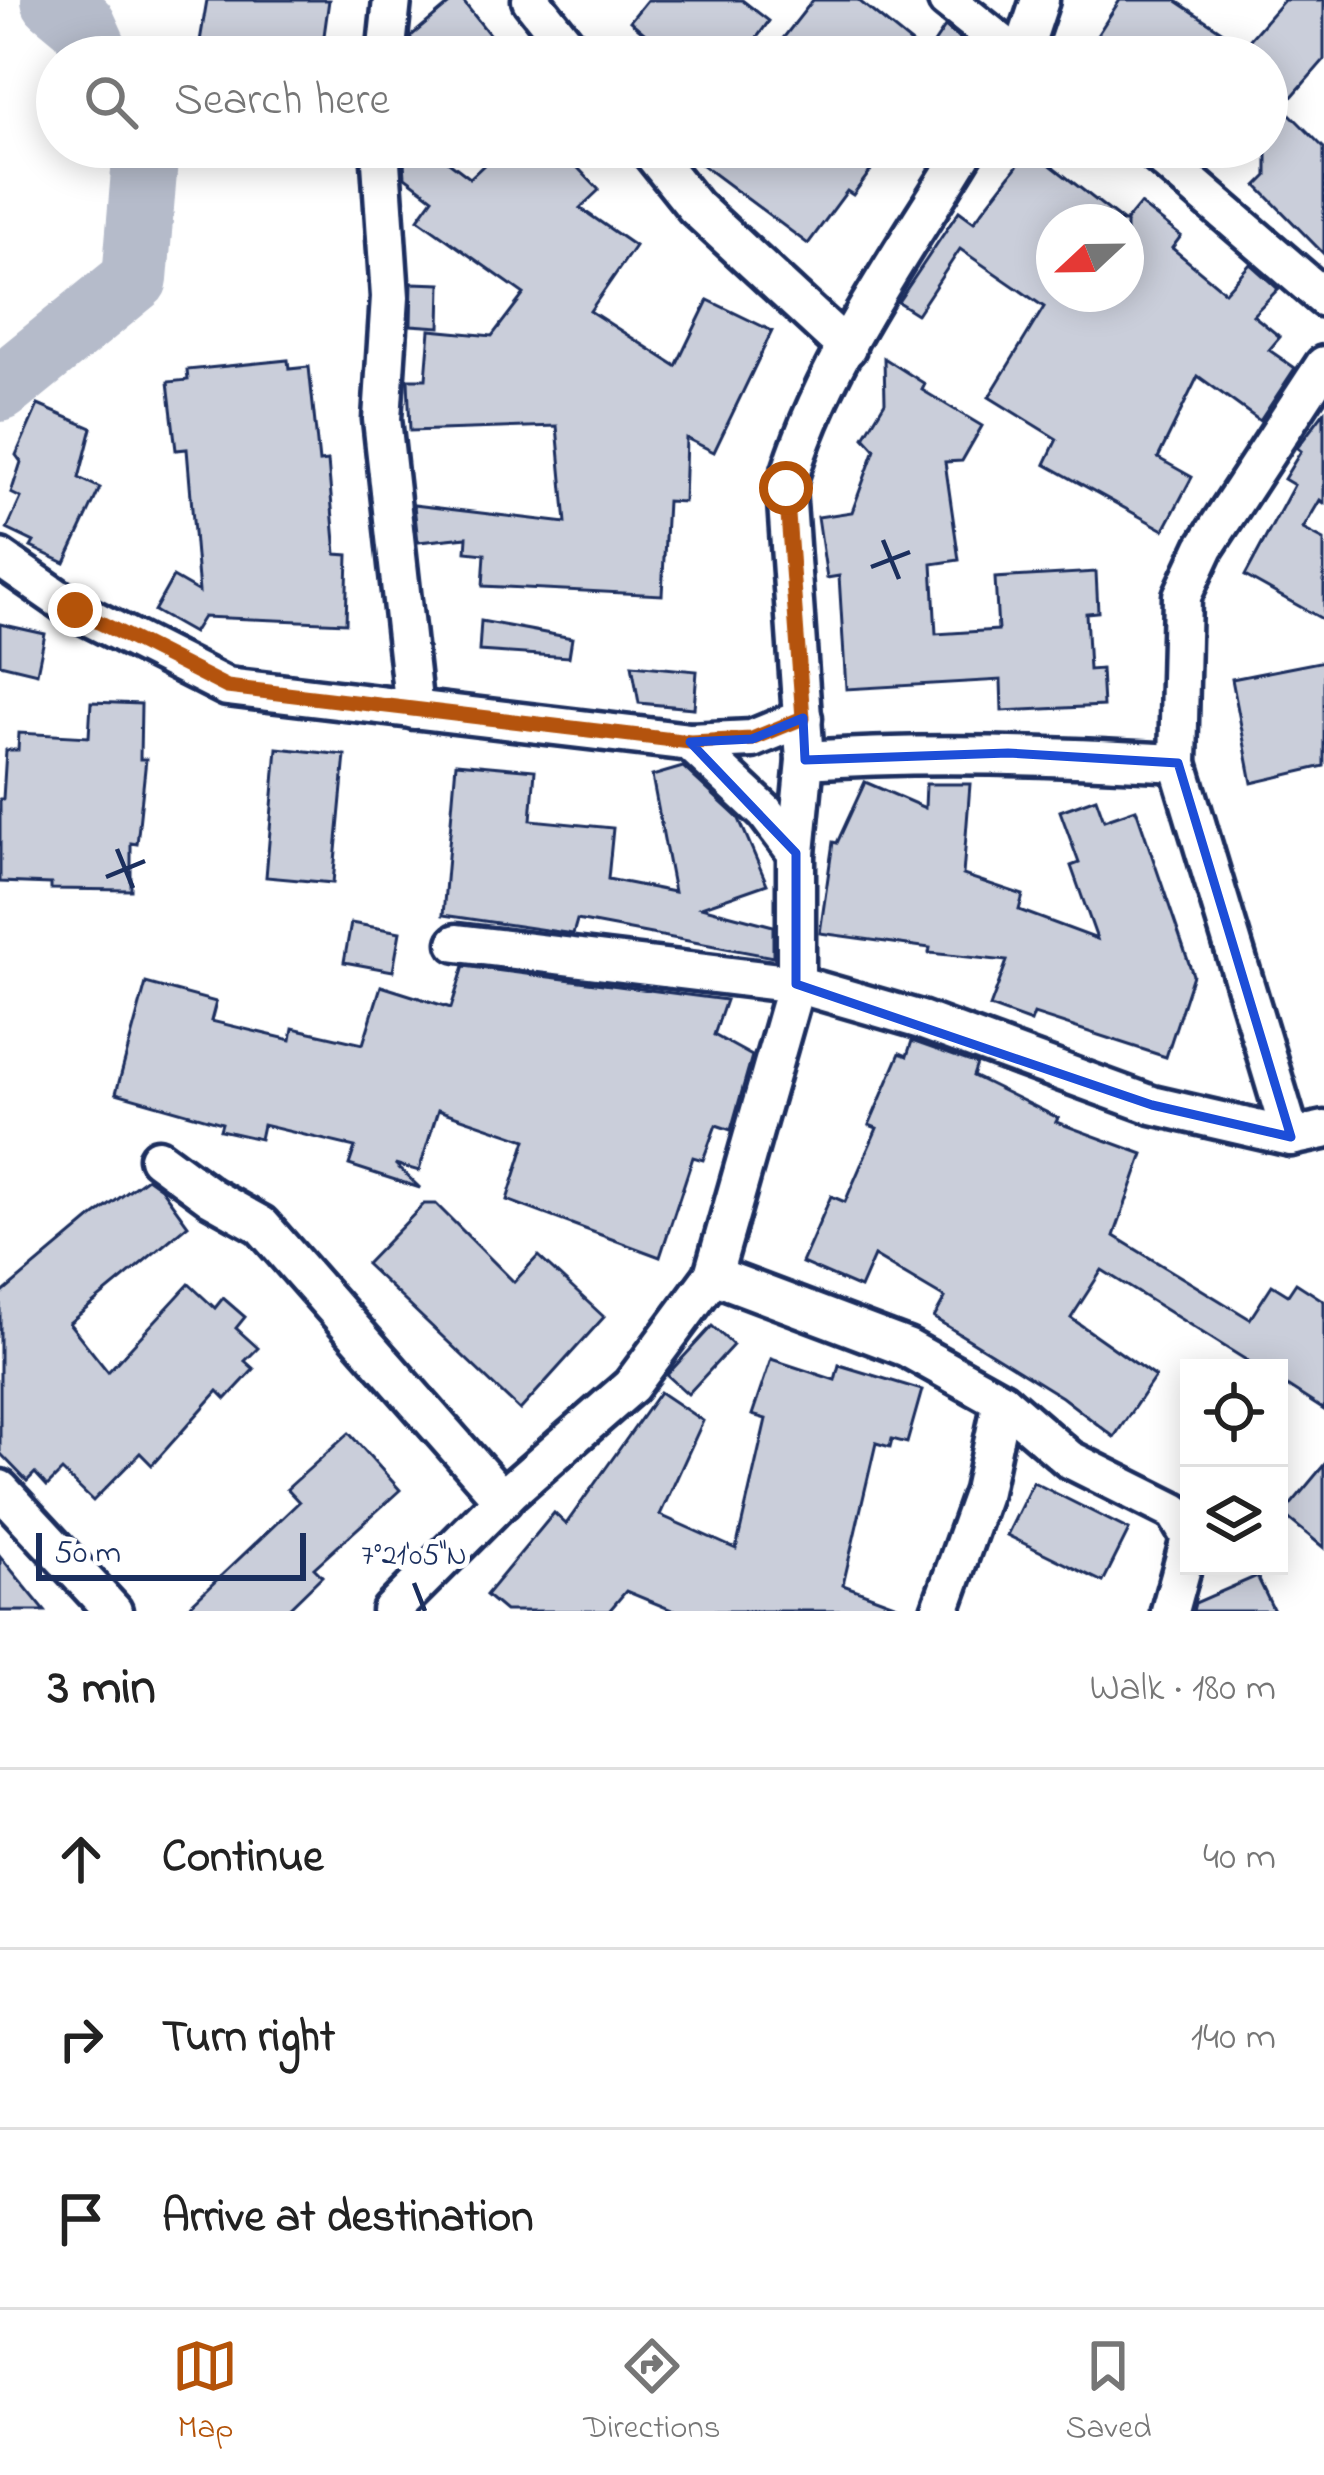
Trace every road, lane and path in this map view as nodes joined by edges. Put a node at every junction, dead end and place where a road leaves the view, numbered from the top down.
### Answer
1 (392, 0) edge
2 (531, 0) edge
3 (946, 0) edge
4 (1040, 0) edge
5 (388, 36) edge
6 (559, 36) edge
7 (993, 36) edge
8 (1027, 36) edge
9 (381, 168) edge
10 (664, 168) edge
11 (954, 168) edge
12 (1173, 168) edge
13 (1324, 298) edge
14 (847, 348) junction
15 (1324, 365) edge
16 (0, 558) edge
17 (414, 710) junction
18 (803, 718) junction
19 (690, 742) junction
20 (805, 760) junction
21 (1178, 763) junction
22 (796, 854) junction
23 (457, 943) dead end
24 (796, 984) junction
25 (1307, 1133) edge
26 (158, 1159) dead end
27 (713, 1275) junction
28 (1002, 1401) junction
29 (0, 1489) edge
30 (503, 1500) junction
31 (1180, 1523) edge
32 (1180, 1573) edge
33 (113, 1611) edge
34 (391, 1611) edge
35 (940, 1611) edge
36 (1170, 1611) edge

1 - 5 street
2 - 6 street
3 - 7 street
4 - 8 street
9 - 17 street
10 - 14 street
11 - 14 street
12 - 13 street
14 - 18 street
15 - 21 street
16 - 17 street
17 - 19 street
18 - 19 street
18 - 20 street
19 - 22 street
20 - 21 street
20 - 22 street
21 - 25 street
22 - 24 street
23 - 24 street
24 - 25 street
24 - 27 street
26 - 30 street
27 - 28 street
27 - 30 street
28 - 31 street
28 - 35 street
29 - 33 street
30 - 34 street
32 - 36 street

